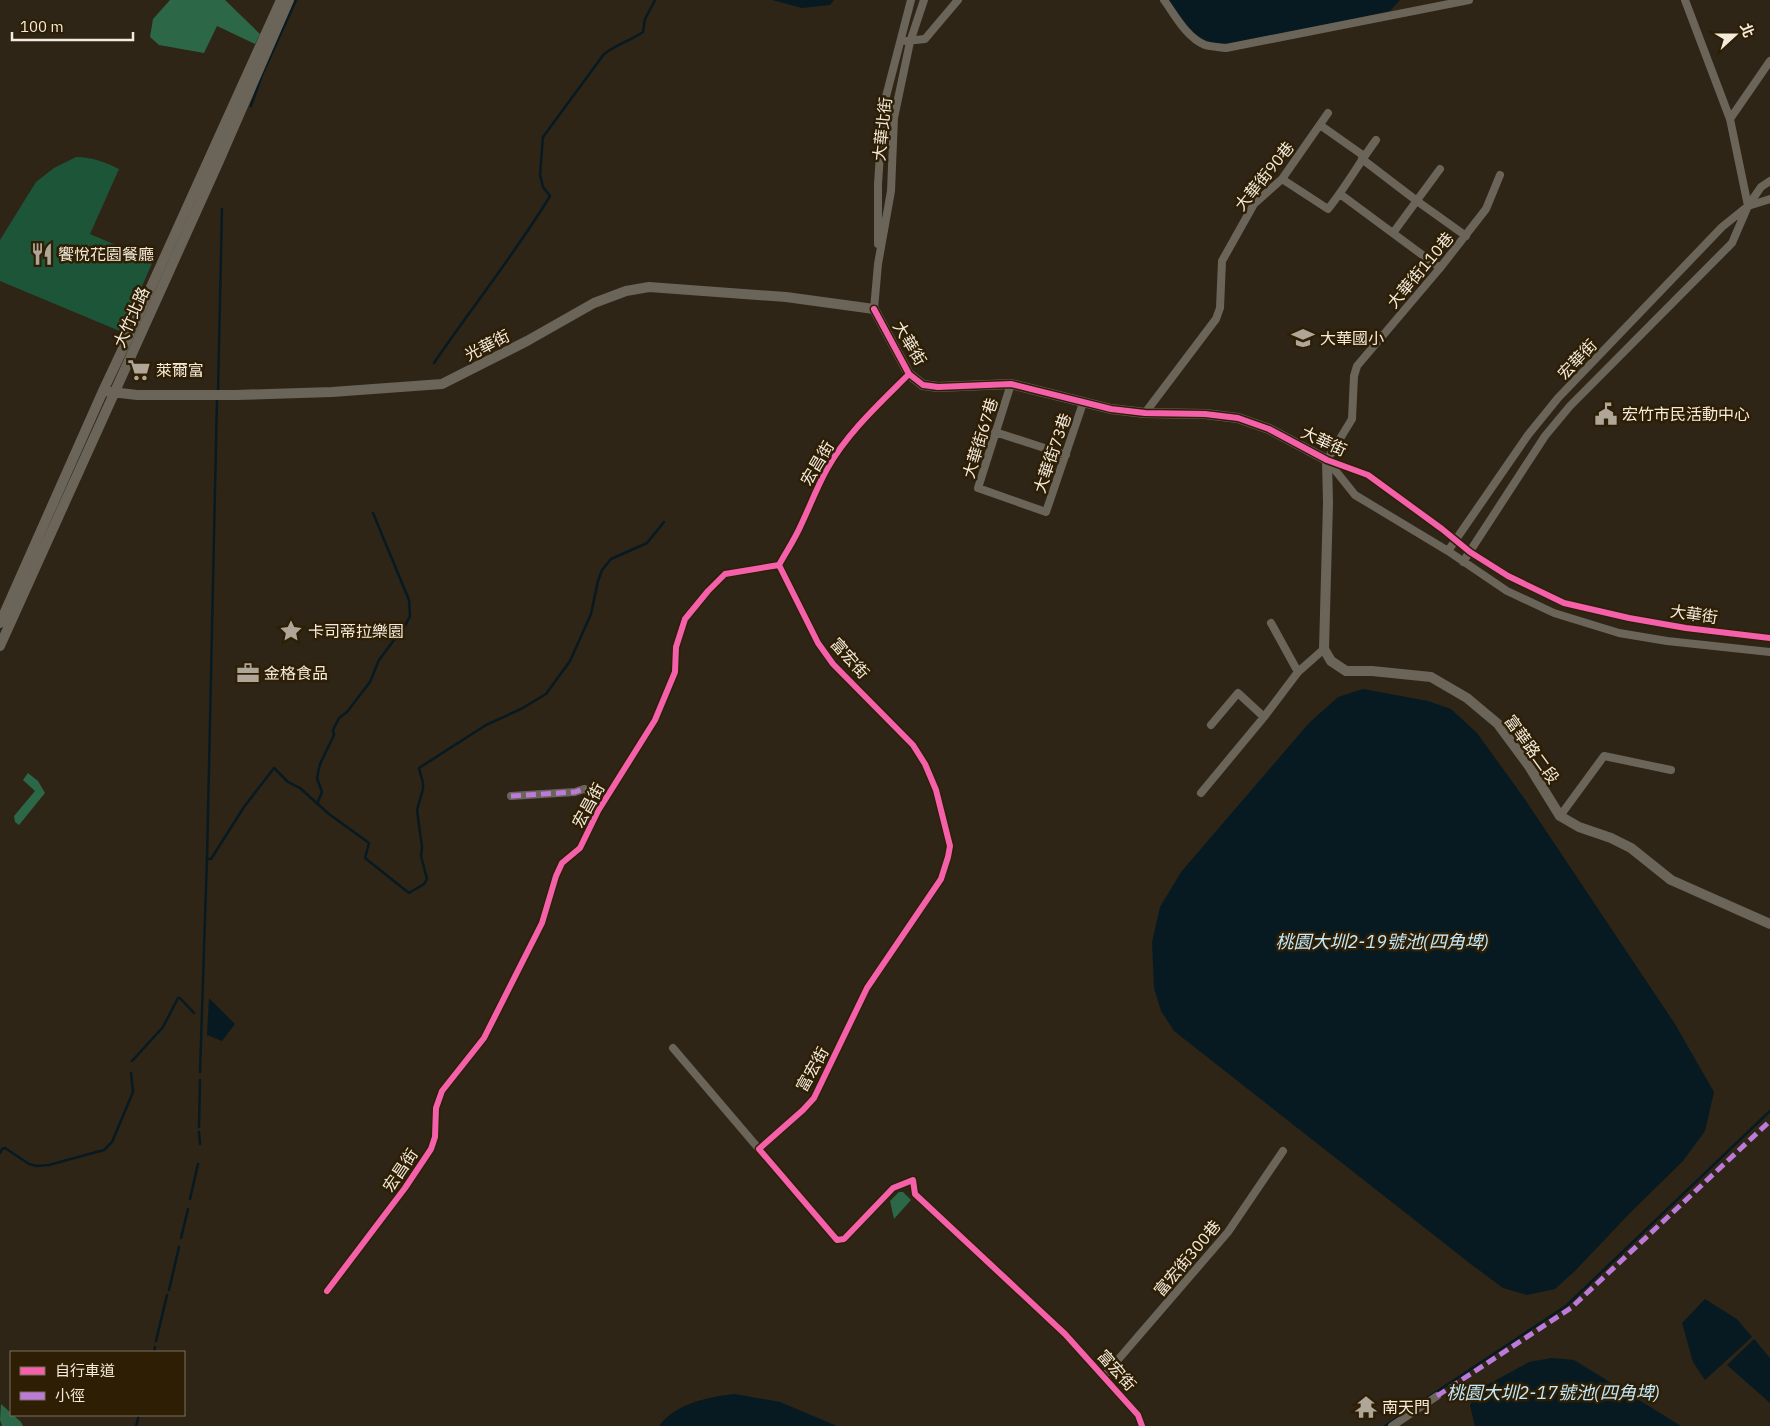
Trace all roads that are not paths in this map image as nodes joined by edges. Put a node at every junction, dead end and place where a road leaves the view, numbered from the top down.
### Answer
1 (281, 0) edge
2 (289, 0) edge
3 (911, 0) edge
4 (924, 0) edge
5 (958, 0) edge
6 (1164, 0) edge
7 (1469, 0) edge
8 (1685, 0) edge
9 (901, 40) junction
10 (910, 42) junction
11 (1770, 61) edge
12 (1328, 113) dead end
13 (1730, 119) junction
14 (1320, 125) junction
15 (1376, 140) dead end
16 (1363, 158) junction
17 (1440, 169) dead end
18 (1500, 176) dead end
19 (1282, 179) junction
20 (1770, 181) edge
21 (1340, 194) junction
22 (1770, 199) edge
23 (1417, 201) junction
24 (1748, 206) junction
25 (1393, 233) junction
26 (1466, 236) junction
27 (878, 264) junction
28 (1440, 268) junction
29 (874, 309) junction
30 (1625, 329) junction
31 (1634, 341) junction
32 (909, 374) junction
33 (1011, 384) junction
34 (103, 391) junction
35 (114, 393) junction
36 (1558, 398) junction
37 (1083, 403) junction
38 (1568, 408) junction
39 (1145, 412) junction
40 (995, 432) junction
41 (1066, 455) junction
42 (1327, 460) junction
43 (1046, 512) joint
44 (1455, 539) junction
45 (1448, 551) junction
46 (1470, 552) junction
47 (1463, 562) junction
48 (779, 565) junction
49 (1615, 615) junction
50 (0, 623) edge
51 (1271, 623) dead end
52 (1614, 631) junction
53 (1743, 635) junction
54 (1770, 638) edge
55 (0, 646) edge
56 (1324, 649) junction
57 (1741, 649) junction
58 (1770, 652) edge
59 (1298, 672) junction
60 (1264, 717) junction
61 (1211, 725) dead end
62 (1671, 770) dead end
63 (1201, 793) dead end
64 (608, 795) junction
65 (511, 796) dead end
66 (1560, 816) junction
67 (1770, 924) edge
68 (672, 1048) dead end
69 (759, 1149) junction
70 (1283, 1151) dead end
71 (327, 1292) dead end
72 (1104, 1376) junction
73 (1437, 1396) dead end
74 (1142, 1426) edge
75 (1392, 1426) edge

1 - 34 street, 大竹北路
2 - 35 street, 大竹北路
3 - 9 street, 大華北街
4 - 10 street, 大華北街
5 - 10 street
6 - 7 street
8 - 13 street
9 - 10 street
9 - 27 street, 大華北街
10 - 27 street, 大華北街
11 - 13 street
12 - 14 street, 大華街90巷
13 - 24 street
14 - 16 street
14 - 19 street, 大華街90巷
15 - 16 street
16 - 21 street
16 - 23 street
17 - 23 street
18 - 26 street, 大華街110巷
19 - 21 street
19 - 39 street, 大華街90巷
20 - 24 street
21 - 25 street
22 - 24 street
23 - 25 street
23 - 26 street
24 - 30 street, 宏華街
24 - 31 street, 宏華街
25 - 28 street
26 - 28 street, 大華街110巷
27 - 29 street, 大華北街
28 - 42 street, 大華街110巷
29 - 32 street, 大華街
29 - 35 street, 光華街
30 - 31 street
30 - 36 street, 宏華街
31 - 38 street, 宏華街
32 - 33 street, 大華街
32 - 48 street, 宏昌街
33 - 37 street, 大華街
33 - 40 street, 大華街67巷
34 - 35 street, 光華街
34 - 50 street, 大竹北路
35 - 55 street, 大竹北路
36 - 38 street
36 - 44 street, 宏華街
37 - 39 street, 大華街
37 - 41 street, 大華街73巷
38 - 46 street, 宏華街
39 - 42 street, 大華街
40 - 41 street
40 - 43 street, 大華街67巷
41 - 43 street, 大華街73巷
42 - 44 street, 大華街
42 - 45 street, 大華街
42 - 56 street
44 - 45 street, 宏華街
44 - 46 street, 大華街
45 - 47 street, 大華街
46 - 47 street, 宏華街
46 - 49 street, 大華街
47 - 52 street, 大華街
48 - 64 street, 宏昌街
48 - 69 street, 富宏街
49 - 52 street
49 - 53 street, 大華街
51 - 59 street
52 - 57 street, 大華街
53 - 54 street, 大華街
53 - 57 street
56 - 59 street
56 - 66 street, 富華路二段
57 - 58 street, 大華街
59 - 60 street
60 - 61 street
60 - 63 street
62 - 66 street
64 - 65 street
64 - 71 street, 宏昌街
66 - 67 street, 富華路二段
68 - 69 street
69 - 72 street, 富宏街
70 - 72 street, 富宏街300巷
72 - 74 street, 富宏街
73 - 75 street

